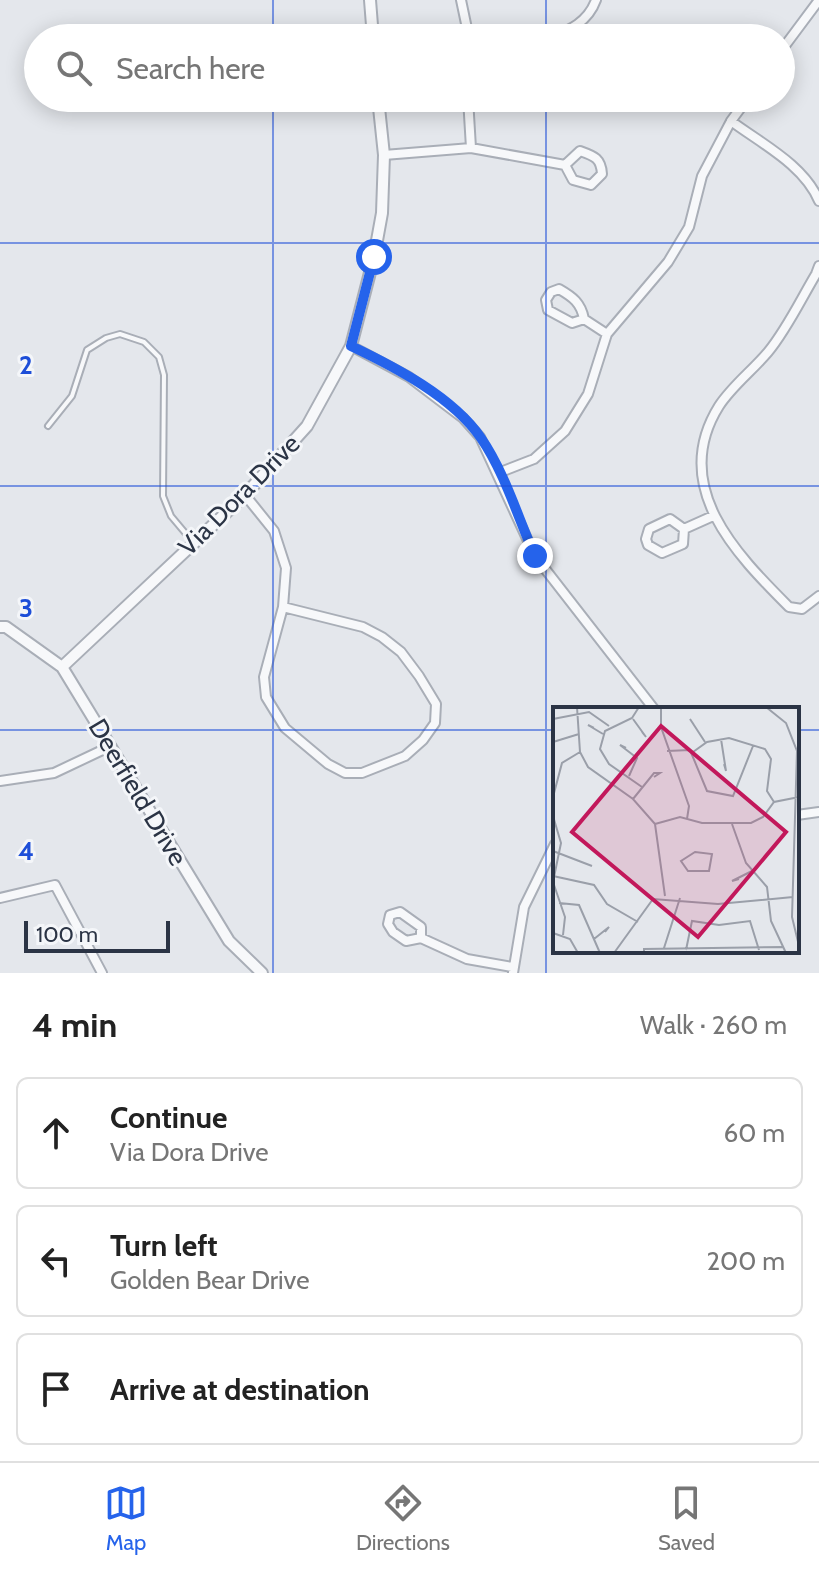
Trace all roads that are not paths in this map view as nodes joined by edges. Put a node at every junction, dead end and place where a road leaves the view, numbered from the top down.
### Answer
1 (370, 0) edge
2 (461, 0) edge
3 (596, 0) edge
4 (819, 0) edge
5 (372, 24) edge
6 (466, 24) edge
7 (578, 24) edge
8 (795, 32) edge
9 (379, 112) edge
10 (469, 112) edge
11 (738, 112) edge
12 (731, 121) junction
13 (471, 148) junction
14 (384, 155) junction
15 (565, 165) junction
16 (819, 201) edge
17 (819, 266) edge
18 (584, 319) junction
19 (607, 334) junction
20 (351, 346) junction
21 (48, 426) dead end
22 (498, 473) junction
23 (245, 495) junction
24 (713, 516) junction
25 (684, 529) junction
26 (194, 542) junction
27 (819, 596) edge
28 (283, 607) junction
29 (0, 627) edge
30 (62, 667) junction
31 (645, 699) junction
32 (637, 707) edge
33 (652, 707) edge
34 (111, 746) junction
35 (0, 781) edge
36 (819, 812) edge
37 (799, 815) edge
38 (553, 848) edge
39 (0, 898) edge
40 (421, 938) dead end
41 (512, 970) edge
42 (102, 973) edge
43 (262, 973) edge

1 - 5 street
2 - 6 street
3 - 7 street
4 - 8 street
9 - 14 street, Via Dora Drive
10 - 13 street
11 - 12 street
12 - 16 street
12 - 19 street
13 - 14 street
13 - 15 street
14 - 20 street, Via Dora Drive
15 - 15 street
17 - 24 street
18 - 18 street
18 - 19 street
19 - 22 street
20 - 22 street
20 - 23 street, Via Dora Drive
21 - 26 lane
22 - 31 street
23 - 26 street, Via Dora Drive
23 - 28 street
24 - 25 street
24 - 27 street
25 - 25 street
26 - 30 street, Via Dora Drive
28 - 28 street
29 - 30 street, Deerfield Drive
30 - 34 street, Deerfield Drive
31 - 32 street
31 - 33 street
34 - 35 street
34 - 43 street, Deerfield Drive
36 - 37 street
38 - 41 street
39 - 42 street
40 - 41 street

